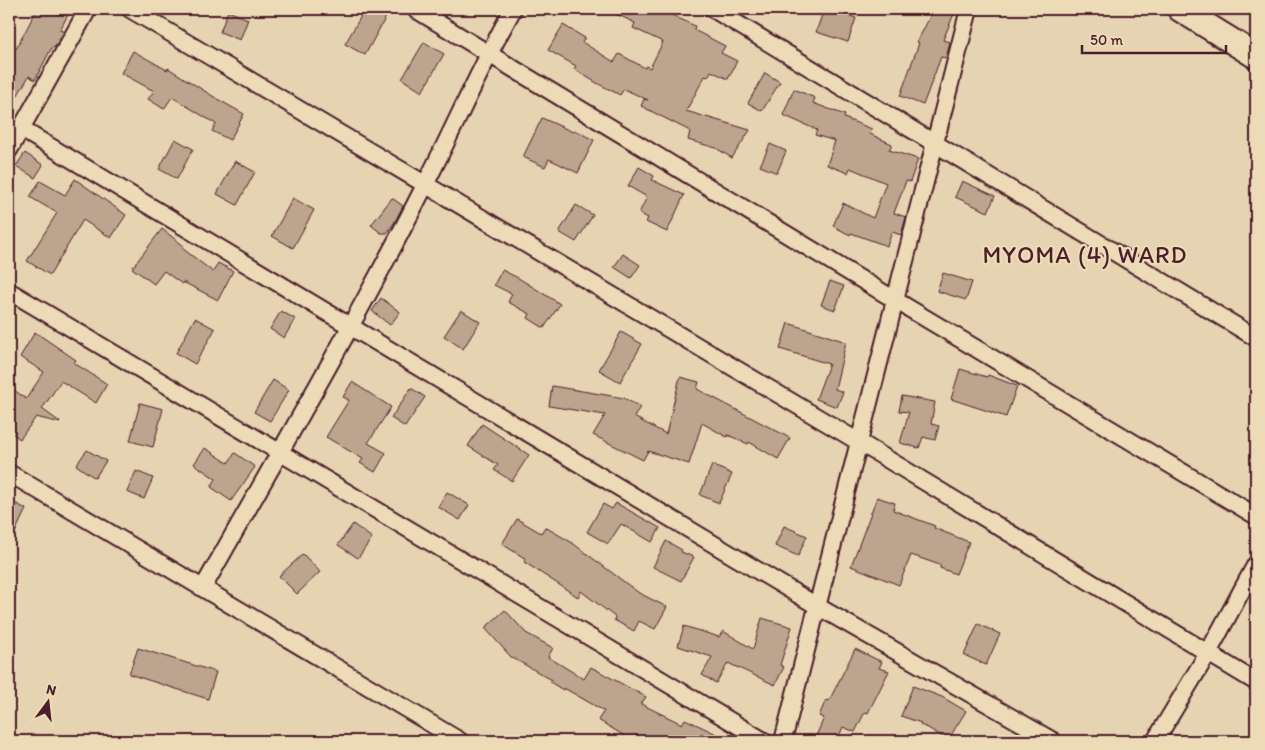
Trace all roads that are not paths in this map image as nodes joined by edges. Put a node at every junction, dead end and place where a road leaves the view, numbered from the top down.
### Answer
1 (88, 9) edge
2 (130, 9) edge
3 (415, 9) edge
4 (513, 9) edge
5 (713, 9) edge
6 (969, 9) edge
7 (1188, 11) edge
8 (488, 53) junction
9 (1256, 56) edge
10 (21, 129) junction
11 (935, 143) junction
12 (9, 150) edge
13 (426, 184) junction
14 (9, 291) edge
15 (895, 300) junction
16 (351, 326) junction
17 (1256, 338) edge
18 (859, 442) junction
19 (280, 453) junction
20 (9, 473) edge
21 (1256, 516) edge
22 (1256, 564) edge
23 (203, 588) junction
24 (818, 606) junction
25 (1208, 652) junction
26 (1256, 682) edge
27 (460, 741) edge
28 (764, 741) edge
29 (783, 741) edge
30 (1053, 741) edge
31 (1155, 741) edge

1 - 10 street
2 - 13 street
3 - 8 street
4 - 8 street
5 - 11 street
6 - 11 street
7 - 9 main road
8 - 13 street
8 - 15 street
10 - 12 street
10 - 16 street
11 - 15 street
11 - 17 street
13 - 16 street
13 - 18 street
14 - 19 street
15 - 18 street
15 - 21 street
16 - 19 street
16 - 24 street
18 - 24 street
18 - 25 street
19 - 23 street
19 - 28 street
20 - 23 street
22 - 25 street
23 - 27 street
24 - 29 street
24 - 30 street
25 - 26 street
25 - 31 street

